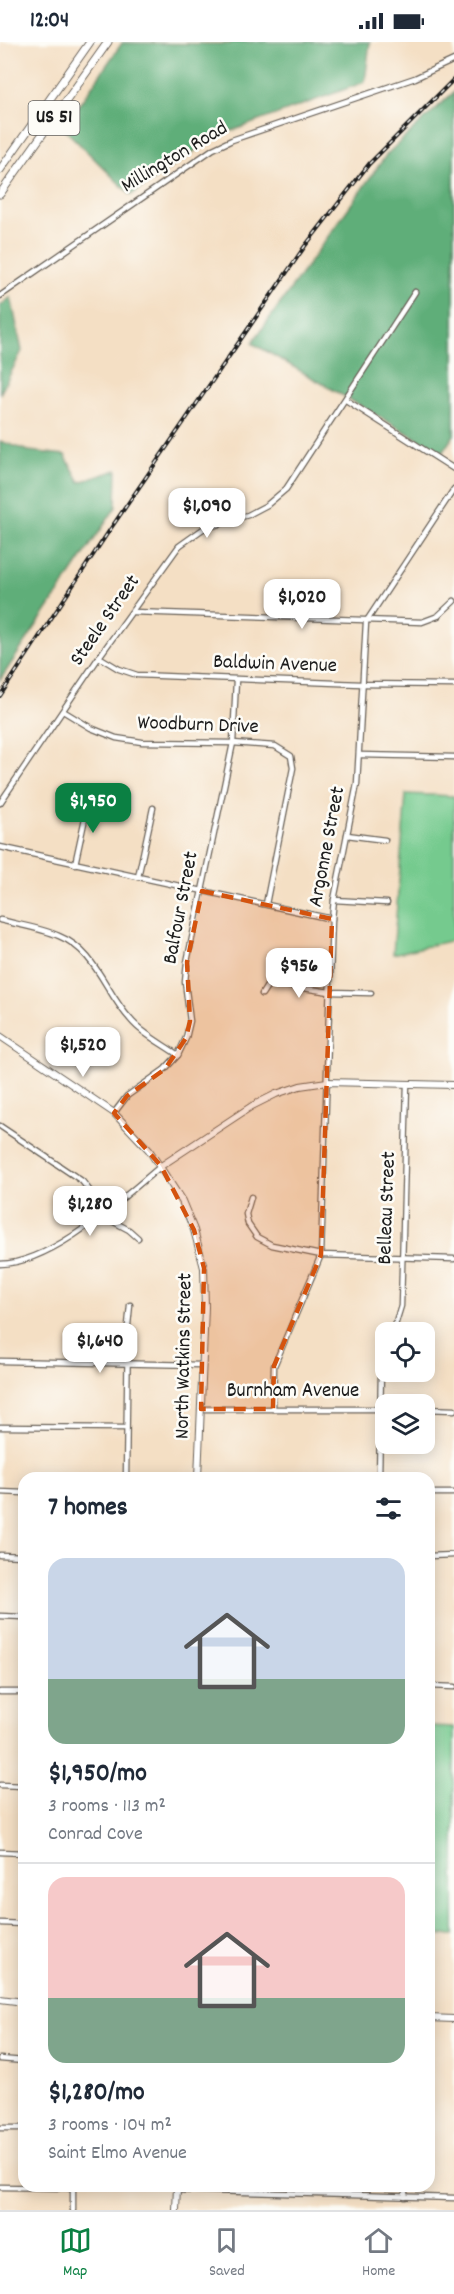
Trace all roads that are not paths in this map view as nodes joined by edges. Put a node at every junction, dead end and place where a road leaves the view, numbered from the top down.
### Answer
1 (90, 42) edge
2 (108, 42) edge
3 (454, 60) edge
4 (0, 170) edge
5 (0, 194) edge
6 (416, 292) dead end
7 (0, 296) edge
8 (346, 400) junction
9 (454, 469) edge
10 (454, 489) edge
11 (454, 601) edge
12 (133, 612) junction
13 (366, 622) junction
14 (99, 657) junction
15 (236, 681) junction
16 (361, 684) junction
17 (454, 685) edge
18 (63, 711) junction
19 (233, 743) junction
20 (360, 755) junction
21 (454, 757) edge
22 (89, 800) dead end
23 (0, 803) edge
24 (153, 808) dead end
25 (347, 835) junction
26 (386, 840) dead end
27 (0, 847) edge
28 (75, 864) junction
29 (138, 877) junction
30 (202, 891) junction
31 (334, 900) junction
32 (387, 903) dead end
33 (266, 904) junction
34 (332, 919) junction
35 (0, 920) edge
36 (330, 992) junction
37 (371, 993) dead end
38 (262, 994) dead end
39 (0, 1036) edge
40 (178, 1055) junction
41 (327, 1082) junction
42 (407, 1084) junction
43 (454, 1085) edge
44 (114, 1113) junction
45 (0, 1126) edge
46 (161, 1166) junction
47 (251, 1197) dead end
48 (106, 1212) junction
49 (138, 1238) dead end
50 (321, 1255) junction
51 (403, 1258) junction
52 (454, 1259) edge
53 (0, 1264) edge
54 (130, 1305) dead end
55 (396, 1322) edge
56 (0, 1361) edge
57 (128, 1363) junction
58 (201, 1365) junction
59 (201, 1409) junction
60 (273, 1409) junction
61 (375, 1409) edge
62 (435, 1409) edge
63 (454, 1410) edge
64 (0, 1427) edge
65 (126, 1428) junction
66 (380, 1454) edge
67 (126, 1472) edge
68 (198, 1472) edge
69 (379, 1472) edge
70 (0, 1492) edge
71 (18, 1493) edge
72 (435, 1493) edge
73 (454, 1493) edge
74 (0, 1555) edge
75 (454, 1555) edge
76 (18, 1556) edge
77 (435, 1556) edge
78 (0, 1616) edge
79 (18, 1617) edge
80 (435, 1686) edge
81 (454, 1687) edge
82 (0, 1692) edge
83 (18, 1692) edge
84 (0, 1785) edge
85 (18, 1786) edge
86 (0, 1852) edge
87 (18, 1853) edge
88 (0, 1923) edge
89 (18, 1924) edge
90 (0, 1999) edge
91 (18, 2001) edge
92 (435, 2018) edge
93 (454, 2019) edge
94 (0, 2060) edge
95 (18, 2061) edge
96 (0, 2128) edge
97 (18, 2128) edge
98 (0, 2187) edge
99 (18, 2187) edge
100 (73, 2192) edge
101 (176, 2192) edge
102 (235, 2192) edge
103 (348, 2192) edge
104 (405, 2192) edge
105 (292, 2194) joint
106 (348, 2195) junction
107 (405, 2197) junction
108 (454, 2198) edge
109 (73, 2210) edge
110 (176, 2210) edge

1 - 4 highway, US 51
2 - 5 highway, US 51
3 - 7 street, Millington Road
6 - 8 street, Steele Street
8 - 9 street
8 - 12 street, Steele Street
10 - 13 street, Argonne Street
11 - 13 street
12 - 13 street
12 - 14 street, Steele Street
13 - 16 street, Argonne Street
14 - 15 street, Baldwin Avenue
14 - 18 street, Steele Street
15 - 16 street, Baldwin Avenue
15 - 19 street, Balfour Street
16 - 17 street, Baldwin Avenue
16 - 20 street, Argonne Street
18 - 19 street, Woodburn Drive
18 - 23 street, Steele Street
19 - 30 street, Balfour Street
19 - 33 street, Woodburn Drive
20 - 21 street
20 - 25 street, Argonne Street
22 - 28 street
24 - 29 street
25 - 26 street
25 - 31 street, Argonne Street
27 - 28 street
28 - 29 street
29 - 30 street
30 - 33 street
30 - 40 street, Balfour Street
31 - 32 street
31 - 34 street, Argonne Street
33 - 34 street
34 - 36 street, Argonne Street
35 - 40 street
36 - 37 street
36 - 38 street
36 - 41 street, Argonne Street
39 - 44 main road, North Watkins Street
40 - 44 street, Balfour Street
41 - 42 main road
41 - 46 main road
41 - 50 street, Argonne Street
42 - 43 main road
42 - 51 street, Belleau Street
44 - 46 main road, North Watkins Street
45 - 48 street
46 - 48 street
46 - 58 main road, North Watkins Street
47 - 50 street
48 - 49 street
48 - 53 street
50 - 51 street
50 - 60 street, Argonne Street
51 - 52 street
51 - 55 street, Belleau Street
54 - 57 street
56 - 57 street
57 - 58 street
57 - 65 street
58 - 59 main road, North Watkins Street
59 - 60 street, Burnham Avenue
59 - 68 main road, North Watkins Street
60 - 61 street, Burnham Avenue
62 - 63 street
64 - 65 street
65 - 67 street
66 - 69 street
70 - 71 street
72 - 73 street
74 - 76 street
75 - 77 street
78 - 79 street
80 - 81 street
82 - 83 street
84 - 85 street
86 - 87 street
88 - 89 street
90 - 91 main road
92 - 93 main road
94 - 95 street
96 - 97 street
98 - 99 street
100 - 109 street
101 - 110 main road
102 - 105 street
103 - 106 street
104 - 107 street
105 - 106 street
106 - 107 street
107 - 108 street

